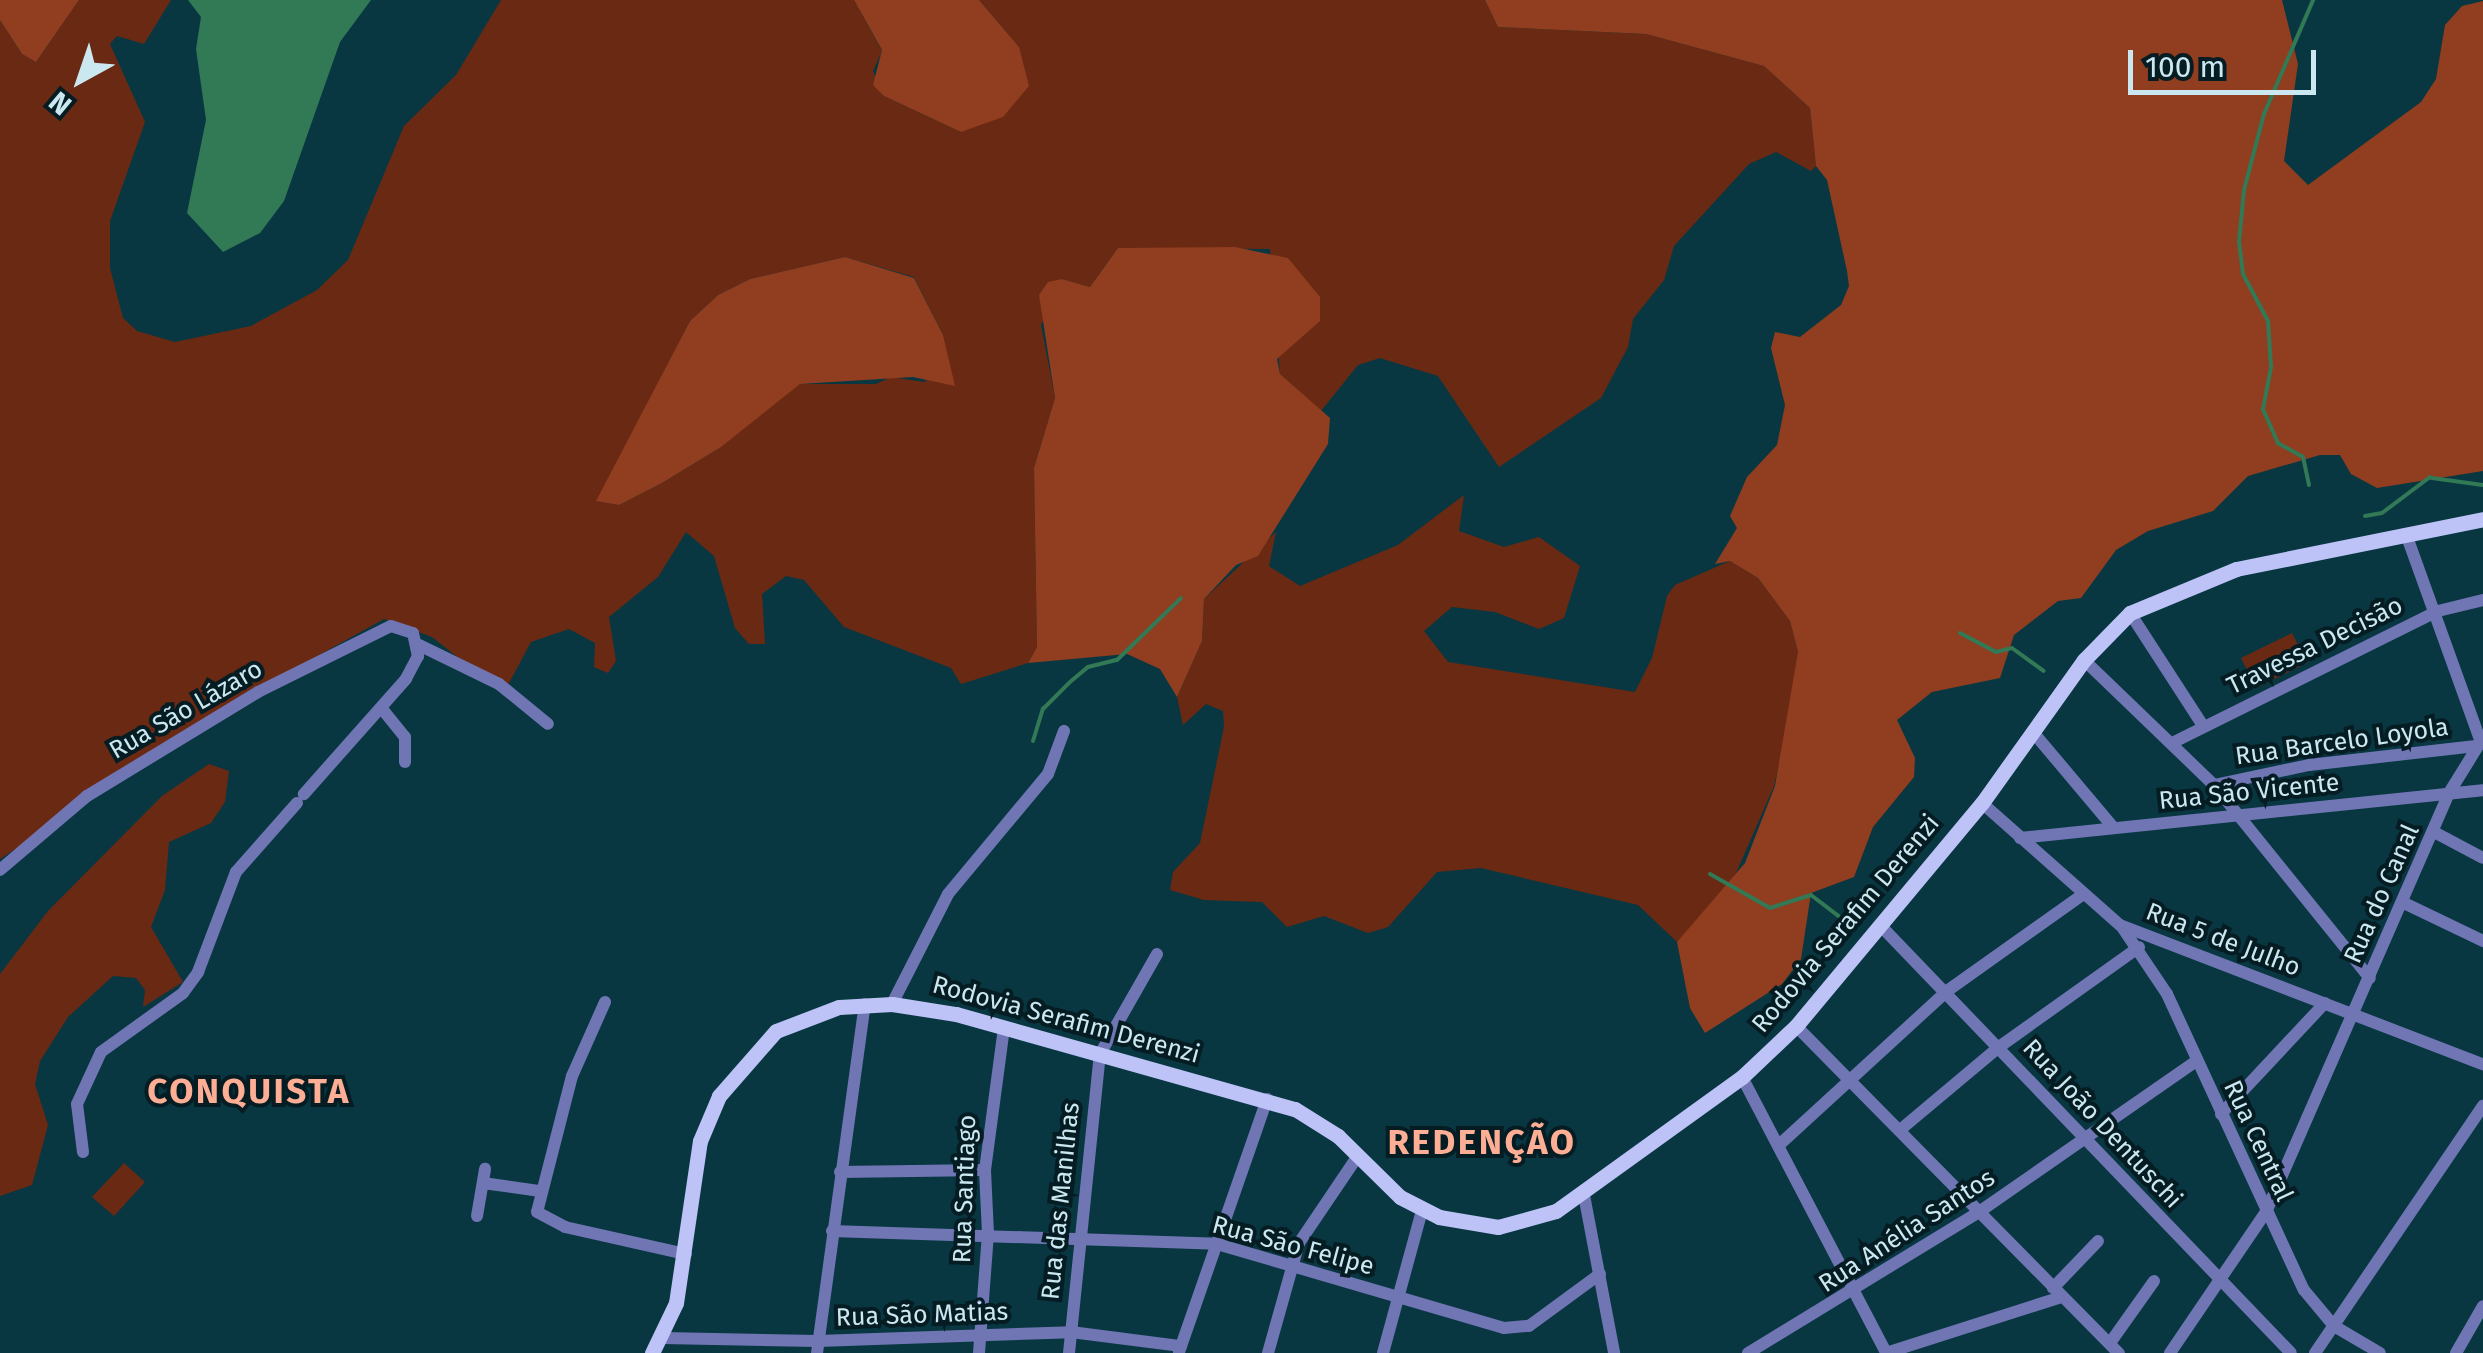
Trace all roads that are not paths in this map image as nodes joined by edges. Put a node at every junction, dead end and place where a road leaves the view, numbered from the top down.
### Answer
1 (2483, 520) edge
2 (2406, 534) junction
3 (2483, 600) edge
4 (2130, 612) junction
5 (2432, 614) junction
6 (416, 639) junction
7 (2084, 660) junction
8 (383, 710) junction
9 (548, 724) dead end
10 (2202, 726) junction
11 (1064, 732) dead end
12 (2032, 732) junction
13 (2480, 742) edge
14 (2172, 743) junction
15 (405, 762) dead end
16 (2214, 785) junction
17 (2483, 790) edge
18 (2449, 793) junction
19 (1982, 803) junction
20 (2239, 817) junction
21 (2113, 827) junction
22 (2434, 832) junction
23 (2020, 838) junction
24 (2483, 858) edge
25 (0, 870) edge
26 (2082, 895) junction
27 (2404, 904) junction
28 (1880, 926) junction
29 (2120, 926) junction
30 (2483, 940) edge
31 (2139, 948) junction
32 (1156, 954) dead end
33 (2370, 978) junction
34 (1947, 991) junction
35 (604, 1002) dead end
36 (2325, 1002) junction
37 (865, 1004) junction
38 (892, 1004) junction
39 (2356, 1012) junction
40 (1796, 1026) junction
41 (1004, 1027) junction
42 (1999, 1047) junction
43 (1100, 1054) junction
44 (2196, 1061) junction
45 (2483, 1064) edge
46 (1742, 1076) junction
47 (1849, 1078) junction
48 (1267, 1099) junction
49 (2483, 1106) edge
50 (2221, 1114) junction
51 (1900, 1130) junction
52 (2086, 1140) junction
53 (1779, 1145) junction
54 (83, 1152) dead end
55 (1357, 1157) junction
56 (985, 1170) junction
57 (840, 1172) junction
58 (540, 1192) junction
59 (1584, 1195) junction
60 (1422, 1210) junction
61 (1979, 1212) junction
62 (2266, 1212) junction
63 (477, 1216) dead end
64 (832, 1231) junction
65 (988, 1234) junction
66 (1076, 1235) junction
67 (2098, 1242) dead end
68 (1217, 1244) junction
69 (686, 1257) junction
70 (1291, 1265) junction
71 (1600, 1274) junction
72 (2154, 1281) dead end
73 (2218, 1284) junction
74 (1853, 1293) junction
75 (2058, 1293) junction
76 (1398, 1298) junction
77 (2483, 1306) edge
78 (2334, 1326) junction
79 (1071, 1332) junction
80 (980, 1336) junction
81 (663, 1338) junction
82 (889, 1346) edge
83 (716, 1347) edge
84 (818, 1347) edge
85 (2114, 1348) edge
86 (1180, 1350) edge
87 (652, 1353) edge
88 (979, 1353) edge
89 (1069, 1353) edge
90 (1268, 1353) edge
91 (1383, 1353) edge
92 (1614, 1353) edge
93 (1748, 1353) edge
94 (1886, 1353) edge
95 (2170, 1353) edge
96 (2291, 1353) edge
97 (2315, 1353) edge
98 (2380, 1353) edge
99 (2456, 1353) edge

1 - 2 main road, Rodovia Serafim Derenzi
2 - 4 main road, Rodovia Serafim Derenzi
2 - 5 street
3 - 5 street, Travessa Decisão
4 - 7 main road, Rodovia Serafim Derenzi
4 - 10 street
5 - 10 street, Travessa Decisão
5 - 13 street
6 - 8 street
6 - 9 street
6 - 25 street, Rua São Lázaro
7 - 12 main road, Rodovia Serafim Derenzi
7 - 14 street
8 - 15 street
8 - 54 street
10 - 14 street, Travessa Decisão
11 - 38 street
12 - 19 main road, Rodovia Serafim Derenzi
12 - 21 street
13 - 16 street, Rua Barcelo Loyola
13 - 18 street, Rua do Canal
14 - 16 street
16 - 20 street
17 - 18 street, Rua São Vicente
18 - 20 street, Rua São Vicente
18 - 22 street, Rua do Canal
19 - 23 street, Rua 5 de Julho
19 - 28 main road, Rodovia Serafim Derenzi
20 - 21 street, Rua São Vicente
20 - 33 street
21 - 23 street, Rua São Vicente
22 - 24 street
22 - 27 street, Rua do Canal
23 - 26 street, Rua 5 de Julho
26 - 29 street, Rua 5 de Julho
26 - 34 street
27 - 30 street
27 - 33 street, Rua do Canal
28 - 34 street, Rua João Dentuschi
28 - 40 main road, Rodovia Serafim Derenzi
29 - 31 street, Rua Central
29 - 36 street, Rua 5 de Julho
31 - 42 street
31 - 44 street, Rua Central
32 - 43 street
33 - 39 street, Rua do Canal
34 - 42 street, Rua João Dentuschi
34 - 47 street
35 - 58 street
36 - 39 street, Rua 5 de Julho
36 - 50 street
37 - 38 main road, Rodovia Serafim Derenzi
37 - 57 street
37 - 69 main road, Rodovia Serafim Derenzi
38 - 41 main road, Rodovia Serafim Derenzi
39 - 45 street, Rua 5 de Julho
39 - 62 street, Rua do Canal
40 - 46 main road, Rodovia Serafim Derenzi
40 - 47 street
41 - 43 main road, Rodovia Serafim Derenzi
41 - 56 street, Rua Santiago
42 - 51 street
42 - 52 street, Rua João Dentuschi
43 - 48 main road, Rodovia Serafim Derenzi
43 - 66 street, Rua das Manilhas
44 - 50 street, Rua Central
44 - 52 street, Rua Anélia Santos
46 - 53 street
46 - 59 main road, Rodovia Serafim Derenzi
47 - 51 street
47 - 53 street
48 - 55 main road, Rodovia Serafim Derenzi
48 - 68 street
49 - 78 street
50 - 62 street, Rua Central
51 - 61 street
52 - 61 street, Rua Anélia Santos
52 - 73 street, Rua João Dentuschi
53 - 74 street
55 - 60 main road, Rodovia Serafim Derenzi
55 - 70 street
56 - 57 street
56 - 65 street, Rua Santiago
57 - 64 street
58 - 63 street
58 - 69 street
59 - 60 main road, Rodovia Serafim Derenzi
59 - 71 street
60 - 76 street
61 - 74 street, Rua Anélia Santos
61 - 75 street
62 - 73 street, Rua do Canal
62 - 78 street, Rua Central
64 - 65 street, Rua São Felipe
64 - 84 street
65 - 66 street, Rua São Felipe
65 - 80 street, Rua Santiago
66 - 68 street, Rua São Felipe
66 - 79 street, Rua das Manilhas
67 - 75 street
68 - 70 street, Rua São Felipe
68 - 86 street
69 - 81 main road, Rodovia Serafim Derenzi
70 - 76 street, Rua São Felipe
70 - 90 street
71 - 76 street, Rua São Felipe
71 - 92 street
72 - 85 street
73 - 95 street, Rua do Canal
73 - 96 street, Rua João Dentuschi
74 - 93 street, Rua Anélia Santos
74 - 94 street
75 - 85 street
75 - 94 street
76 - 91 street
77 - 99 street
78 - 97 street
78 - 98 street, Rua Central
79 - 80 street, Rua São Matias
79 - 86 street, Rua São Matias
79 - 89 street, Rua das Manilhas
80 - 82 street, Rua São Matias
80 - 88 street, Rua Santiago
81 - 83 street, Rua São Matias
81 - 87 main road
82 - 84 street, Rua São Matias
83 - 84 street, Rua São Matias

